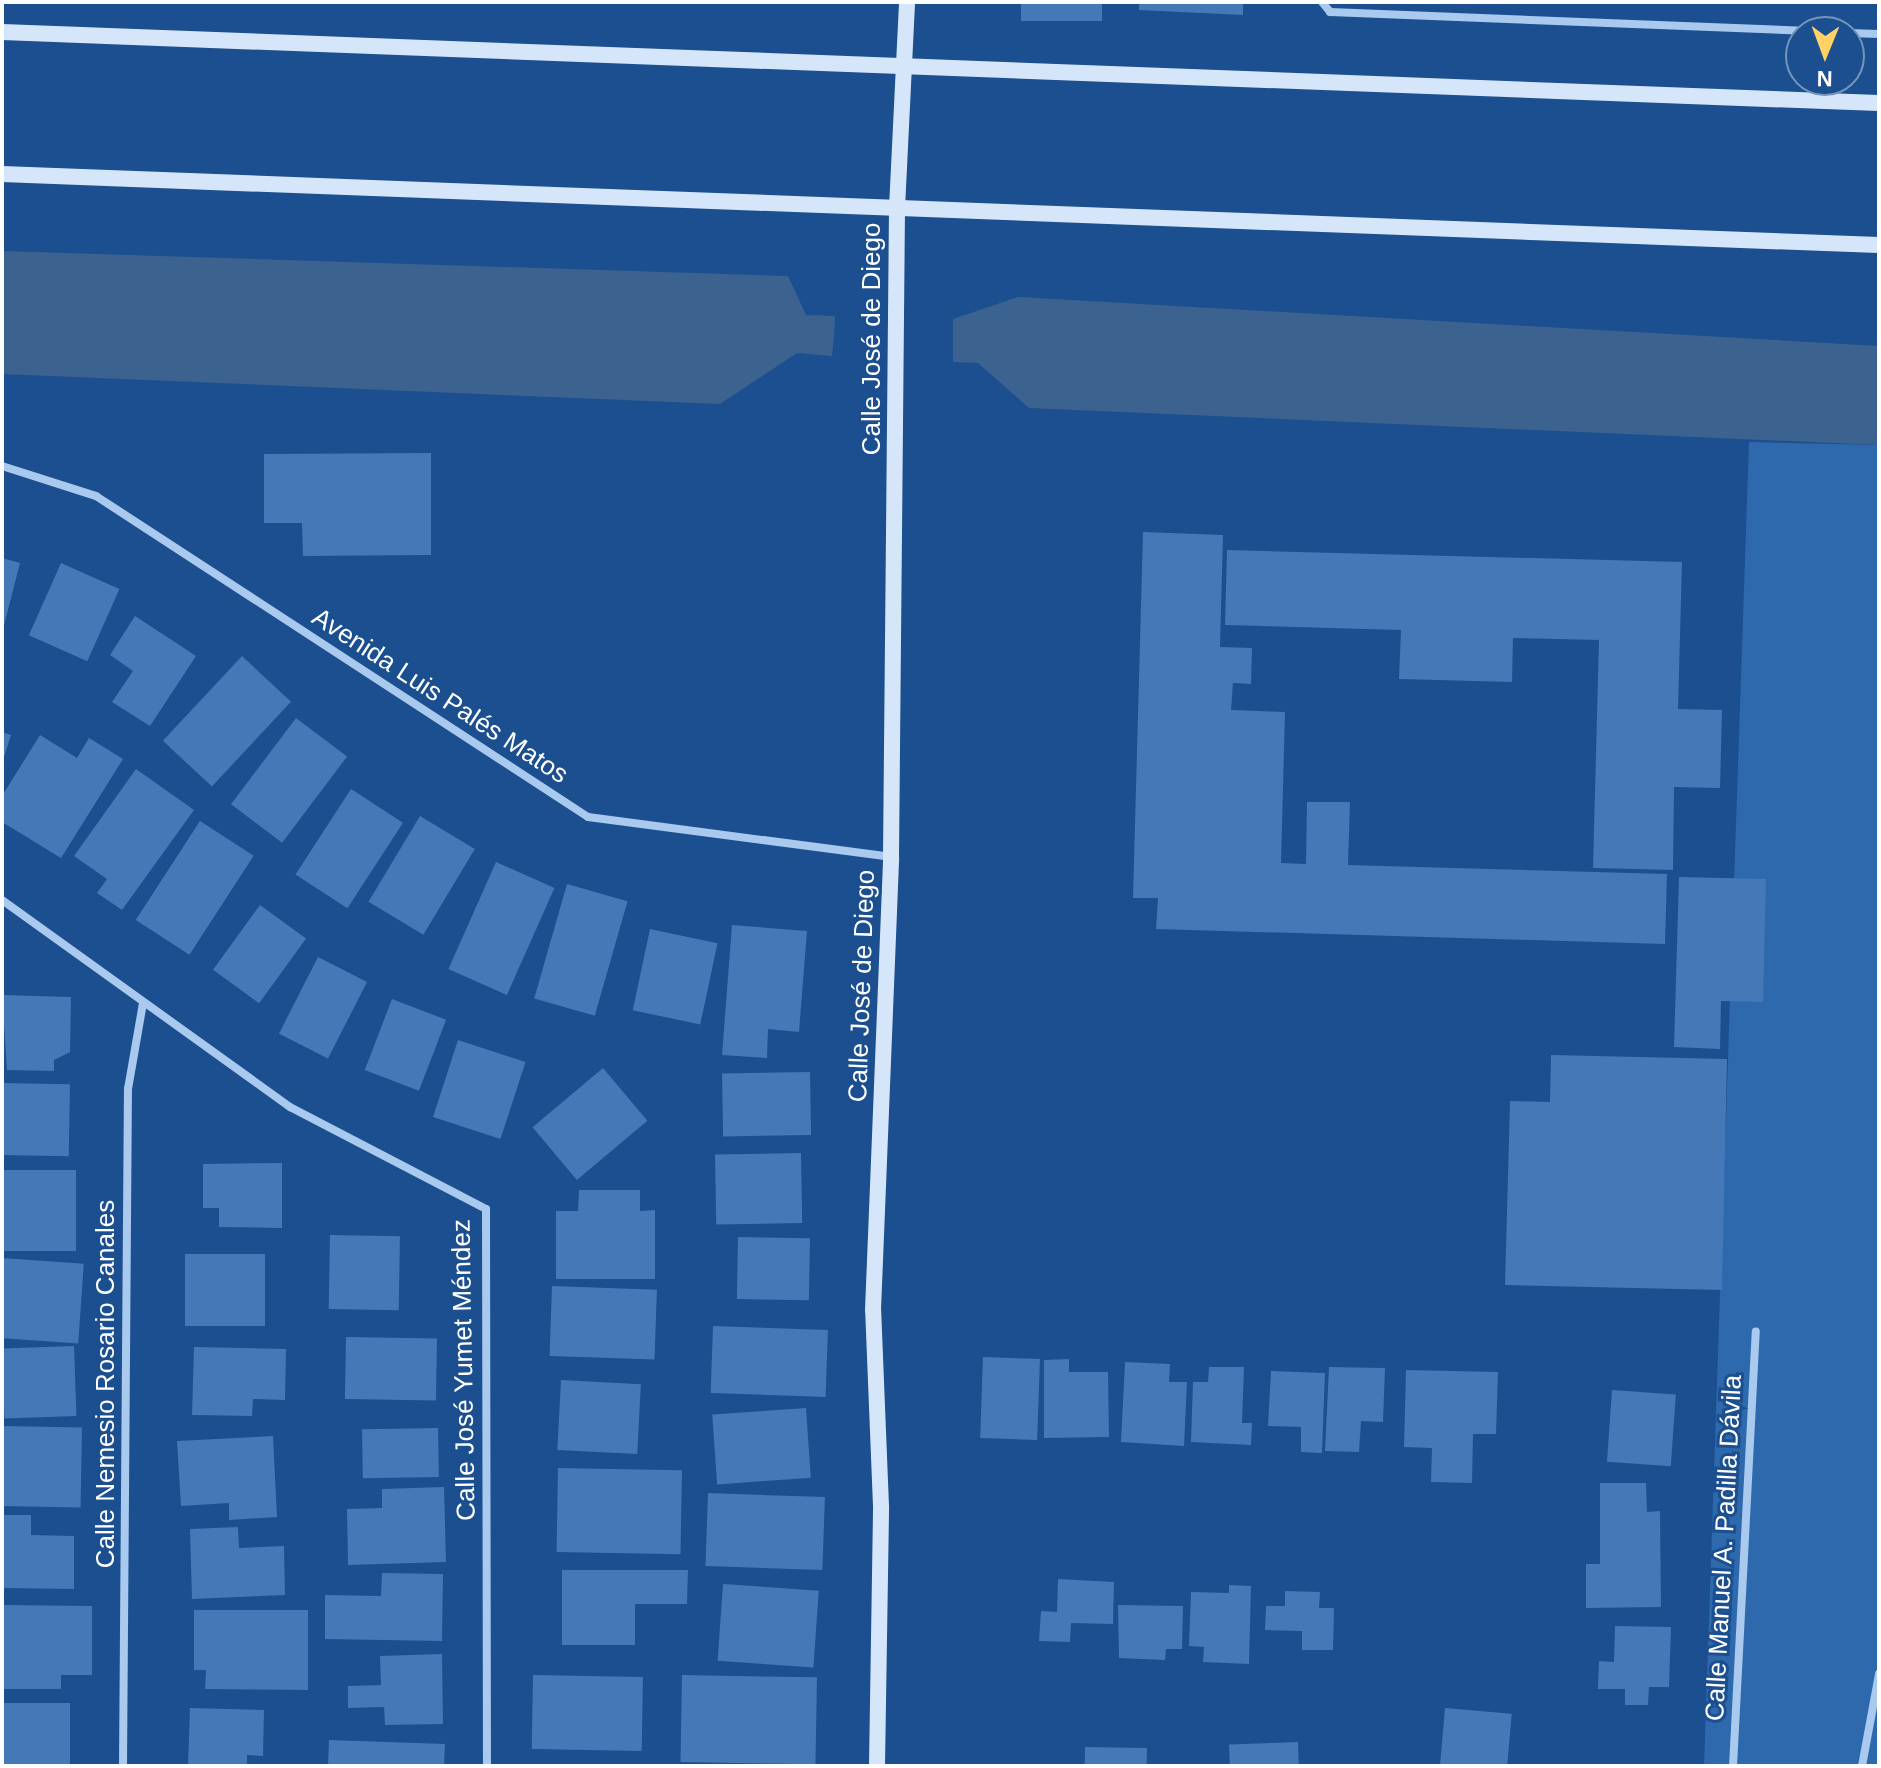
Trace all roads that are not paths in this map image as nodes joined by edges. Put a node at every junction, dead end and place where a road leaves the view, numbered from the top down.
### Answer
1 (907, 2) edge
2 (1322, 2) edge
3 (1785, 30) edge
4 (2, 32) edge
5 (904, 66) junction
6 (1879, 103) edge
7 (2, 174) edge
8 (897, 208) junction
9 (1879, 245) edge
10 (2, 466) edge
11 (891, 857) junction
12 (2, 900) edge
13 (143, 1003) junction
14 (1756, 1332) dead end
15 (1879, 1674) edge
16 (123, 1766) edge
17 (487, 1766) edge
18 (877, 1766) edge
19 (1733, 1766) edge
20 (1862, 1766) edge

1 - 5 street, Calle José de Diego
2 - 3 street
4 - 5 street
5 - 6 street
5 - 8 street, Calle José de Diego
7 - 8 street
8 - 9 street
8 - 11 street, Calle José de Diego
10 - 11 street, Avenida Luis Palés Matos
11 - 18 street, Calle José de Diego
12 - 13 street, Calle José Yumet Méndez
13 - 16 street, Calle Nemesio Rosario Canales
13 - 17 street, Calle José Yumet Méndez
14 - 19 street, Calle Manuel A. Padilla Dávila
15 - 20 street

